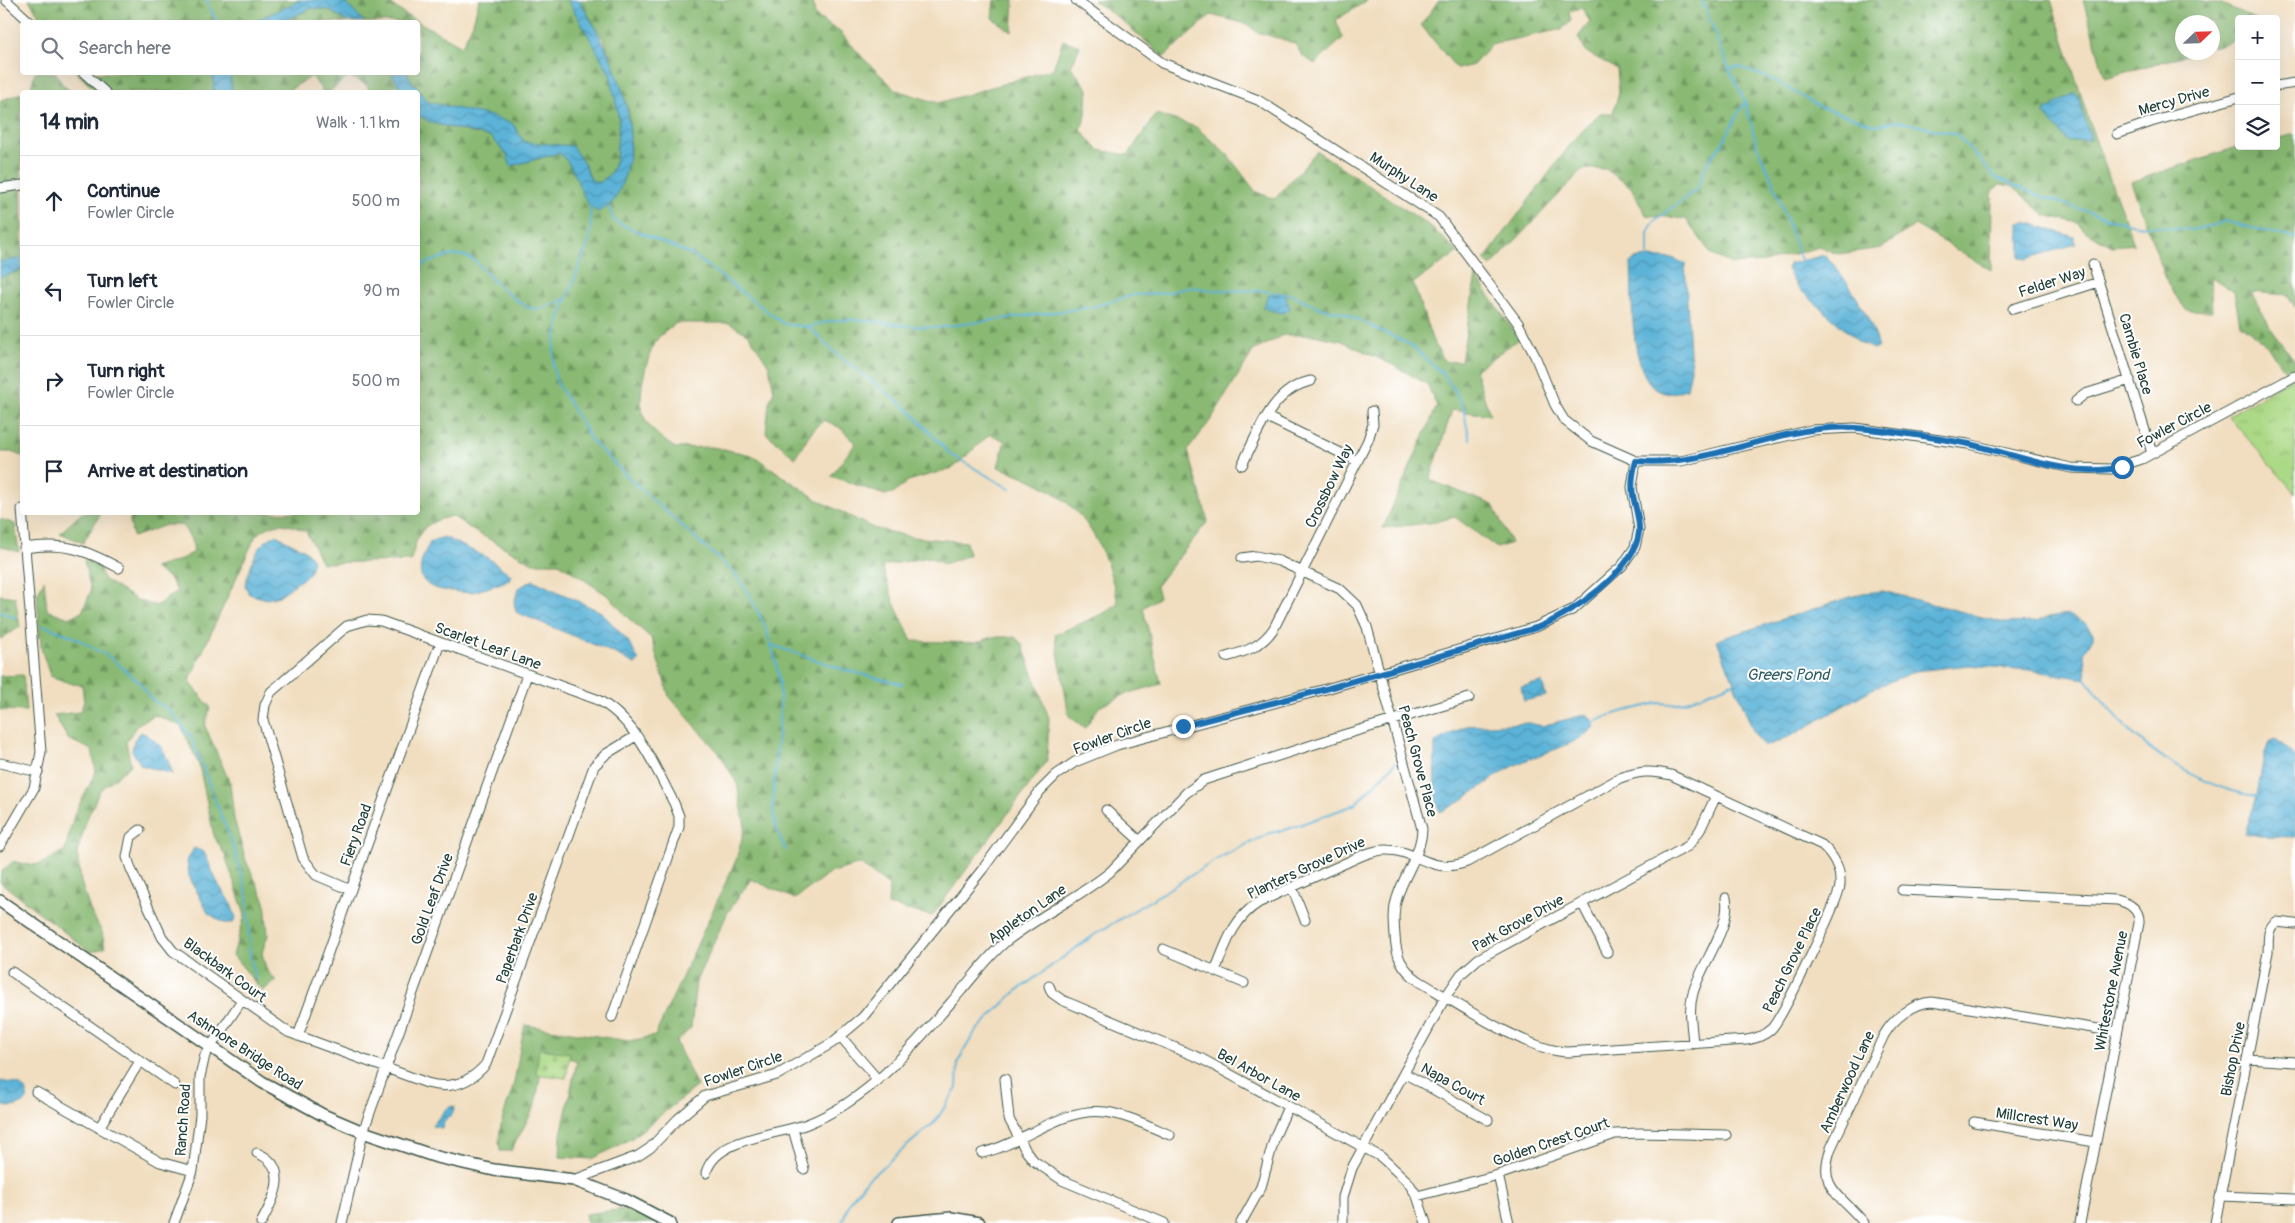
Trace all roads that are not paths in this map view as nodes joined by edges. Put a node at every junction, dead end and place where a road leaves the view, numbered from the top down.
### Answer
1 (6, 0) edge
2 (1076, 0) edge
3 (28, 20) edge
4 (86, 75) edge
5 (2295, 83) edge
6 (2280, 85) edge
7 (103, 90) edge
8 (2235, 98) edge
9 (2118, 134) dead end
10 (20, 185) edge
11 (0, 188) edge
12 (2093, 264) dead end
13 (2099, 282) junction
14 (2014, 309) dead end
15 (2295, 376) edge
16 (2130, 380) junction
17 (1311, 381) dead end
18 (2076, 401) dead end
19 (1372, 411) dead end
20 (1267, 417) junction
21 (2152, 453) junction
22 (1357, 461) junction
23 (1636, 461) junction
24 (1242, 465) dead end
25 (22, 515) edge
26 (24, 548) junction
27 (1242, 558) dead end
28 (119, 568) dead end
29 (1302, 571) junction
30 (440, 643) junction
31 (1226, 656) dead end
32 (1380, 673) junction
33 (527, 675) junction
34 (1468, 698) dead end
35 (1393, 721) junction
36 (636, 736) junction
37 (0, 764) edge
38 (38, 772) junction
39 (1716, 796) junction
40 (1106, 810) dead end
41 (140, 830) dead end
42 (1140, 841) junction
43 (0, 846) edge
44 (1415, 857) junction
45 (1292, 887) junction
46 (351, 890) junction
47 (1902, 890) dead end
48 (1726, 898) dead end
49 (0, 901) edge
50 (1582, 903) junction
51 (1305, 920) dead end
52 (2295, 924) edge
53 (1163, 949) dead end
54 (1607, 952) dead end
55 (1215, 970) junction
56 (12, 972) dead end
57 (1244, 983) dead end
58 (1049, 986) dead end
59 (1446, 996) junction
60 (242, 1000) junction
61 (612, 1017) dead end
62 (2117, 1032) junction
63 (298, 1036) junction
64 (841, 1037) junction
65 (1693, 1044) junction
66 (210, 1047) junction
67 (2248, 1059) junction
68 (140, 1060) junction
69 (2295, 1062) edge
70 (385, 1068) junction
71 (1404, 1073) junction
72 (1004, 1079) dead end
73 (878, 1080) junction
74 (174, 1085) dead end
75 (36, 1092) dead end
76 (1288, 1107) junction
77 (1488, 1120) dead end
78 (1974, 1122) dead end
79 (99, 1128) junction
80 (793, 1128) junction
81 (363, 1132) junction
82 (1170, 1134) dead end
83 (1726, 1135) dead end
84 (1020, 1140) junction
85 (2095, 1142) junction
86 (1363, 1147) junction
87 (257, 1153) dead end
88 (982, 1153) dead end
89 (600, 1169) junction
90 (804, 1169) dead end
91 (193, 1171) junction
92 (706, 1173) dead end
93 (1498, 1175) junction
94 (574, 1180) junction
95 (598, 1190) junction
96 (1417, 1196) junction
97 (2221, 1196) junction
98 (2295, 1199) edge
99 (174, 1223) edge
100 (260, 1223) edge
101 (342, 1223) edge
102 (670, 1223) edge
103 (899, 1223) edge
104 (979, 1223) edge
105 (1164, 1223) edge
106 (1241, 1223) edge
107 (1343, 1223) edge
108 (1426, 1223) edge
109 (1510, 1223) edge
110 (1864, 1223) edge
111 (2080, 1223) edge
112 (2215, 1223) edge

1 - 3 street
2 - 23 street, Murphy Lane
4 - 7 street
5 - 6 street
8 - 9 street, Mercy Drive
10 - 11 street
12 - 13 street, Cambie Place
13 - 14 street, Felder Way
13 - 16 street, Cambie Place
15 - 21 street, Fowler Circle
16 - 18 street
16 - 21 street, Cambie Place
17 - 20 street
19 - 22 street, Crossbow Way
20 - 22 street
20 - 24 street
21 - 23 street, Fowler Circle
22 - 29 street, Crossbow Way
23 - 32 street, Fowler Circle
25 - 26 street
26 - 28 street
26 - 38 street
27 - 29 street, Peach Grove Place
29 - 31 street, Crossbow Way
29 - 32 street, Peach Grove Place
30 - 33 street, Scarlet Leaf Lane
30 - 46 street, Fiery Road
30 - 46 street, Scarlet Leaf Lane
32 - 35 street, Peach Grove Place
32 - 64 street, Fowler Circle
33 - 36 street, Scarlet Leaf Lane
33 - 70 street, Gold Leaf Drive
34 - 35 street, Appleton Lane
35 - 42 street, Appleton Lane
35 - 44 street, Peach Grove Place
36 - 61 street, Scarlet Leaf Lane
36 - 70 street, Paperbark Drive
37 - 38 street
38 - 43 street
39 - 44 street, Peach Grove Place
39 - 50 street, Park Grove Drive
39 - 65 street, Peach Grove Place
40 - 42 street
41 - 60 street, Blackbark Court
42 - 73 street, Appleton Lane
44 - 45 street, Planters Grove Drive
44 - 59 street, Peach Grove Place
45 - 51 street
45 - 55 street, Planters Grove Drive
46 - 63 street, Fiery Road
47 - 62 street, Whitestone Avenue
48 - 65 street
49 - 66 main road, Ashmore Bridge Road
50 - 54 street
50 - 59 street, Park Grove Drive
52 - 67 street, Bishop Drive
53 - 55 street
55 - 57 street
56 - 68 street
58 - 76 street, Bel Arbor Lane
59 - 65 street, Peach Grove Place
59 - 71 street, Park Grove Drive
60 - 63 street, Blackbark Court
60 - 66 street, Ranch Road
62 - 85 street, Whitestone Avenue
62 - 110 street, Amberwood Lane
63 - 70 street, Blackbark Court
64 - 73 street
64 - 89 street, Fowler Circle
66 - 81 main road, Ashmore Bridge Road
66 - 91 street, Ranch Road
67 - 69 street
67 - 97 street, Bishop Drive
68 - 74 street
68 - 79 street
70 - 81 street, Gold Leaf Drive
71 - 77 street, Napa Court
71 - 86 street, Park Grove Drive
72 - 84 street
73 - 80 street, Appleton Lane
75 - 79 street
76 - 86 street, Bel Arbor Lane
76 - 106 street
78 - 85 street, Millcrest Way
79 - 91 street
80 - 90 street
80 - 92 street, Appleton Lane
81 - 94 main road, Ashmore Bridge Road
81 - 101 street, Gold Leaf Drive
82 - 84 street
83 - 93 street, Golden Crest Court
84 - 88 street
84 - 105 street
85 - 111 street, Whitestone Avenue
86 - 96 street, Bel Arbor Lane
86 - 107 street, Park Grove Drive
87 - 100 street
89 - 94 street, Fowler Circle
89 - 95 street
91 - 99 street, Ranch Road
93 - 96 street, Golden Crest Court
93 - 109 street
94 - 95 main road, Ashmore Bridge Road
95 - 102 main road, Ashmore Bridge Road
96 - 108 street, Bel Arbor Lane
97 - 98 street
97 - 112 street, Bishop Drive
103 - 104 main road

